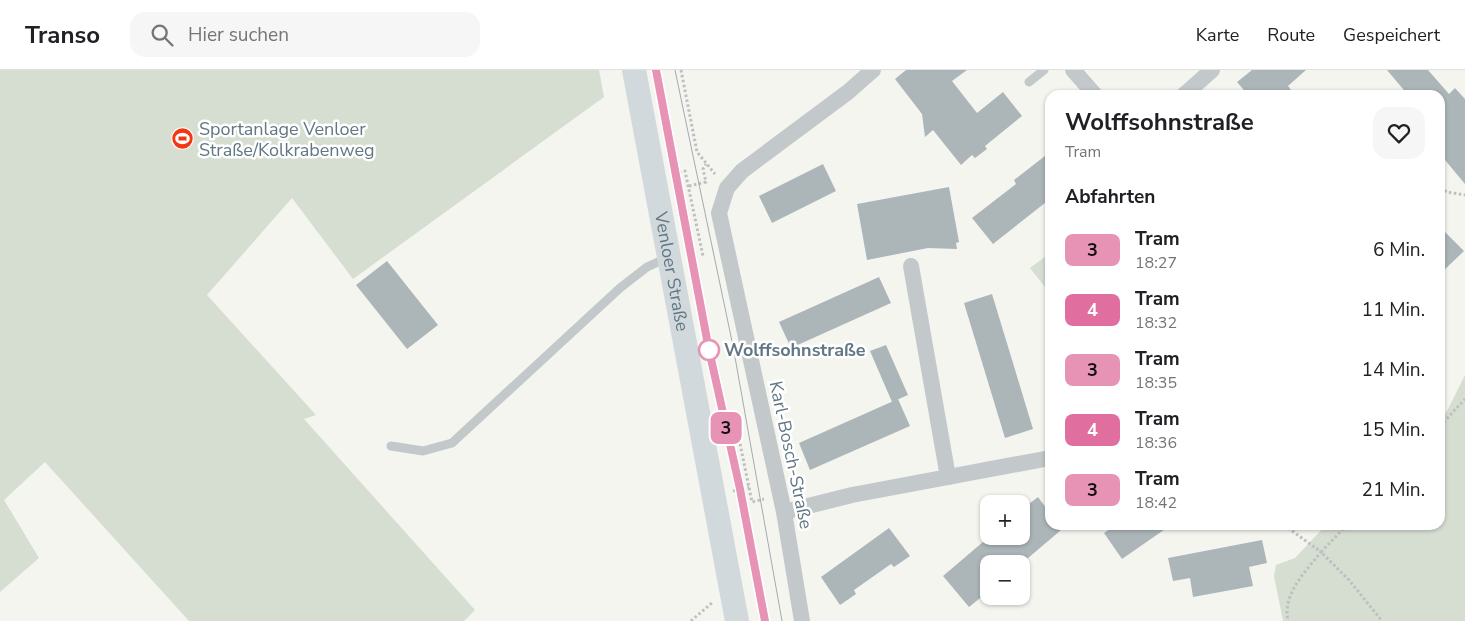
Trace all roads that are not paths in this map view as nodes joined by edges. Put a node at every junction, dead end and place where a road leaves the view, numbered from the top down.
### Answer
1 (634, 70) edge
2 (873, 70) edge
3 (1044, 70) edge
4 (1073, 70) edge
5 (1212, 70) edge
6 (1029, 82) dead end
7 (1088, 90) edge
8 (1190, 90) edge
9 (670, 257) junction
10 (911, 266) dead end
11 (391, 446) dead end
12 (1045, 459) edge
13 (948, 477) junction
14 (784, 512) junction
15 (737, 621) edge
16 (802, 621) edge

1 - 9 main road, Venloer Straße
2 - 14 street, Karl-Bosch-Straße
3 - 6 lane
4 - 7 street
5 - 8 street
9 - 11 lane
9 - 15 main road, Venloer Straße
10 - 13 street
12 - 13 street
13 - 14 street
14 - 16 street, Karl-Bosch-Straße

